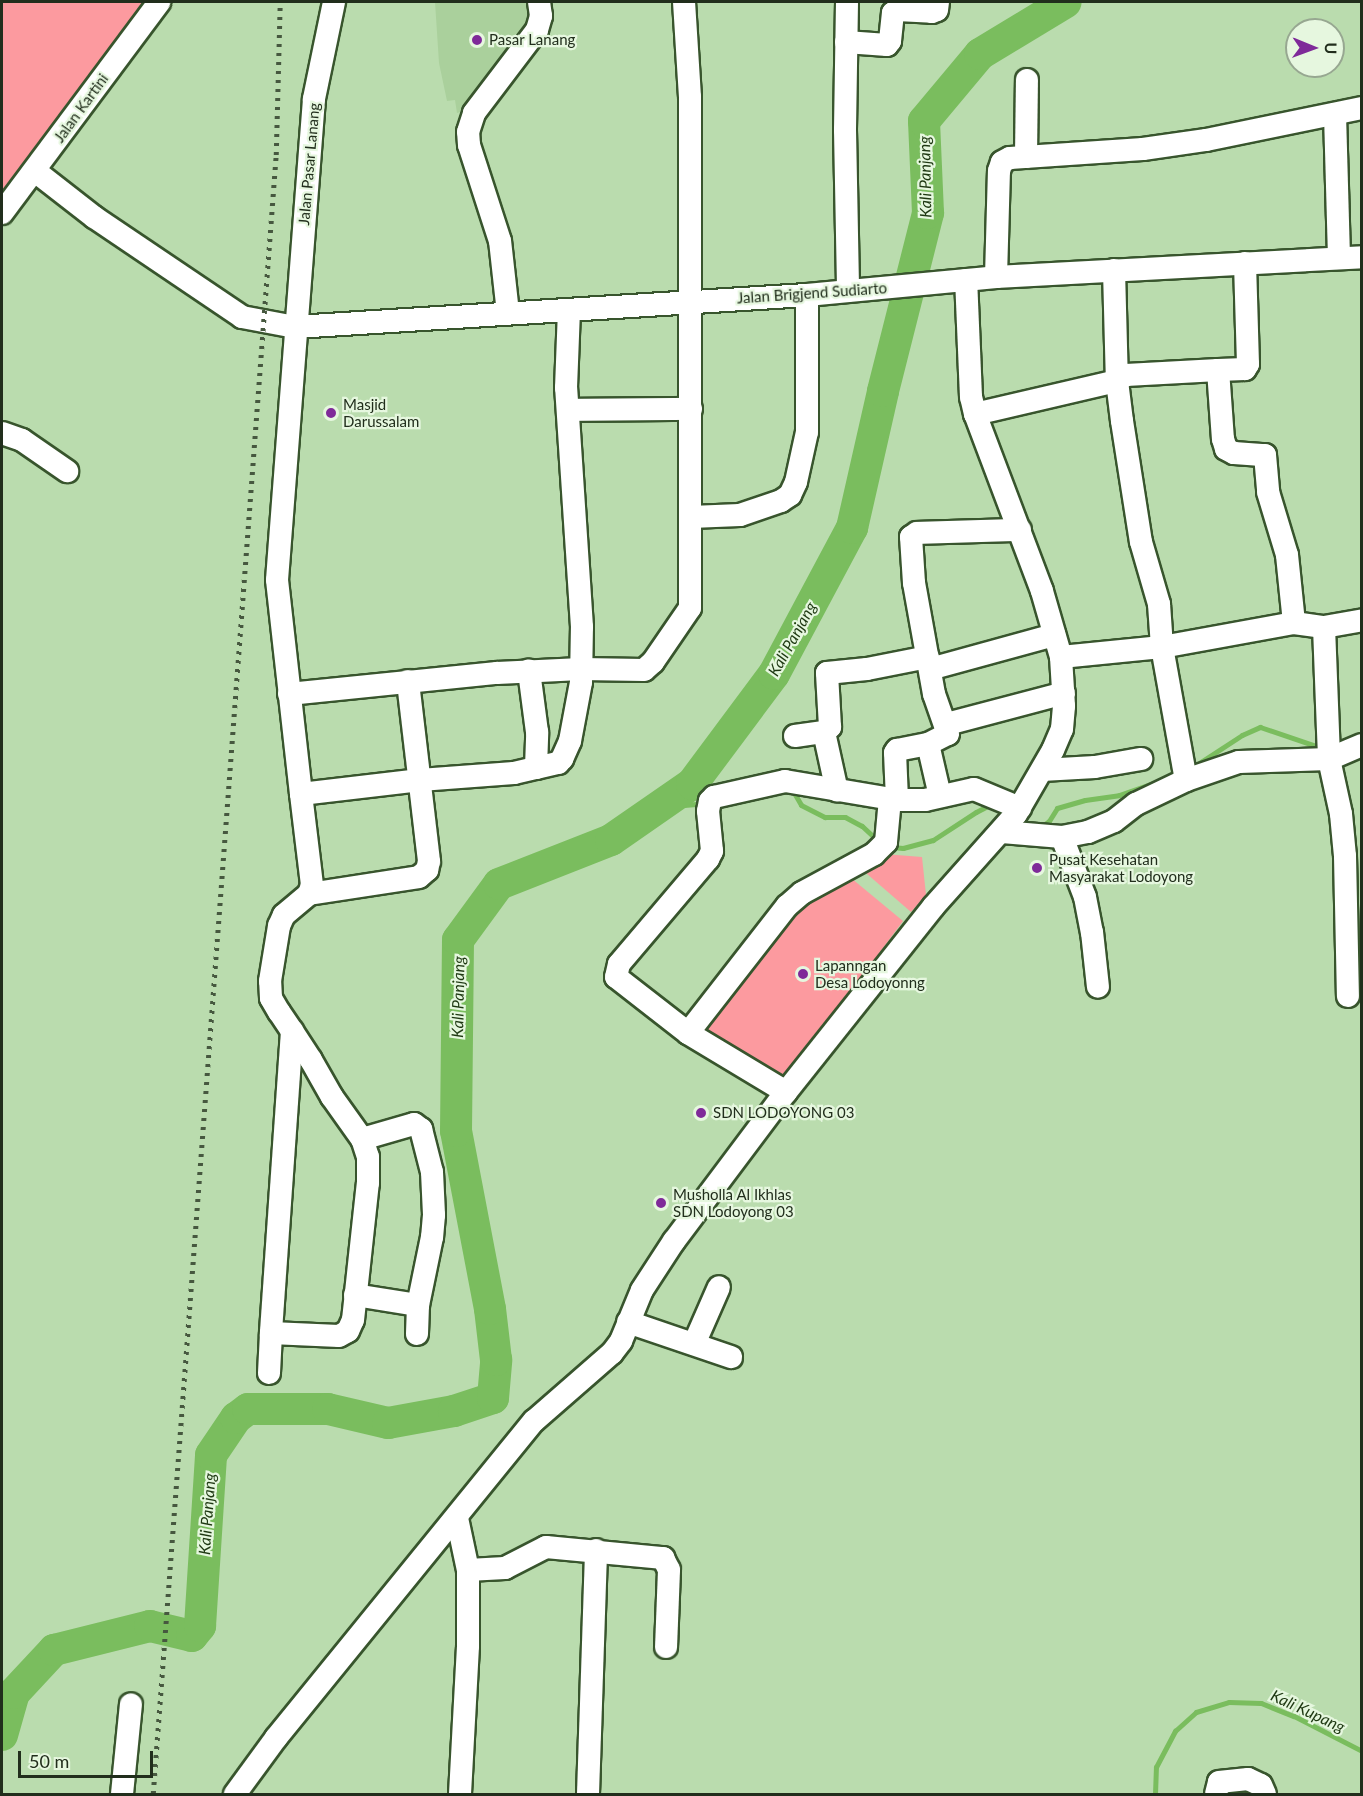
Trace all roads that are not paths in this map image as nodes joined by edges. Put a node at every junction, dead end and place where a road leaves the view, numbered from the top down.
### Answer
1 (159, 2) edge
2 (334, 2) edge
3 (539, 2) edge
4 (684, 2) edge
5 (847, 2) edge
6 (938, 2) edge
7 (846, 42) junction
8 (1027, 80) dead end
9 (1362, 108) edge
10 (1335, 114) junction
11 (1026, 157) junction
12 (35, 171) junction
13 (2, 213) edge
14 (1350, 257) edge
15 (1245, 263) junction
16 (1114, 270) junction
17 (996, 277) junction
18 (966, 280) junction
19 (858, 291) junction
20 (807, 295) junction
21 (689, 302) junction
22 (569, 311) junction
23 (508, 313) junction
24 (295, 327) junction
25 (1218, 370) junction
26 (1117, 381) junction
27 (691, 409) junction
28 (568, 410) junction
29 (975, 414) junction
30 (2, 433) edge
31 (67, 471) dead end
32 (691, 516) junction
33 (1020, 530) junction
34 (1362, 620) edge
35 (1294, 623) junction
36 (1324, 627) junction
37 (1054, 635) junction
38 (1162, 647) junction
39 (1060, 657) junction
40 (929, 663) junction
41 (581, 669) junction
42 (529, 671) junction
43 (408, 681) junction
44 (1064, 693) junction
45 (289, 694) junction
46 (947, 724) junction
47 (824, 732) junction
48 (795, 736) dead end
49 (928, 744) junction
50 (1362, 745) edge
51 (1141, 759) dead end
52 (1329, 759) junction
53 (536, 768) junction
54 (1042, 770) junction
55 (420, 780) junction
56 (1186, 780) junction
57 (837, 791) junction
58 (301, 794) junction
59 (940, 796) junction
60 (893, 800) junction
61 (1012, 819) junction
62 (1062, 837) junction
63 (309, 894) junction
64 (1098, 987) dead end
65 (1348, 996) dead end
66 (292, 1031) junction
67 (688, 1033) junction
68 (786, 1092) junction
69 (362, 1139) junction
70 (719, 1287) dead end
71 (355, 1294) junction
72 (418, 1305) junction
73 (628, 1322) junction
74 (271, 1333) junction
75 (417, 1334) dead end
76 (694, 1344) junction
77 (731, 1357) dead end
78 (269, 1373) dead end
79 (457, 1518) junction
80 (596, 1550) junction
81 (468, 1570) junction
82 (666, 1647) dead end
83 (131, 1704) dead end
84 (122, 1794) edge
85 (235, 1794) edge
86 (460, 1794) edge
87 (588, 1794) edge
88 (1216, 1794) edge
89 (1265, 1794) edge

1 - 12 street, Jalan Kartini
2 - 24 street, Jalan Pasar Lanang
3 - 23 street
4 - 21 street
5 - 7 street
6 - 7 street
7 - 19 street
8 - 11 street
9 - 10 street
10 - 11 street
10 - 14 street
11 - 17 street
12 - 13 street, Jalan Kartini
12 - 24 street, Jalan Brigjend Sudiarto
14 - 15 street, Jalan Brigjend Sudiarto
15 - 16 street, Jalan Brigjend Sudiarto
15 - 25 street
16 - 17 street, Jalan Brigjend Sudiarto
16 - 26 street
17 - 18 street, Jalan Brigjend Sudiarto
18 - 19 street, Jalan Brigjend Sudiarto
18 - 29 street
19 - 20 street, Jalan Brigjend Sudiarto
20 - 21 street, Jalan Brigjend Sudiarto
20 - 32 street
21 - 22 street, Jalan Brigjend Sudiarto
21 - 27 street
22 - 23 street, Jalan Brigjend Sudiarto
22 - 28 street
23 - 24 street, Jalan Brigjend Sudiarto
24 - 45 street, Jalan Pasar Lanang
25 - 26 street
25 - 35 street
26 - 29 street
26 - 38 street
27 - 28 street
27 - 32 street
28 - 41 street
29 - 33 street
30 - 31 street
32 - 41 street
33 - 37 street
33 - 40 street
34 - 36 street
35 - 36 street
35 - 38 street
36 - 52 street
37 - 39 street
37 - 40 street
38 - 39 street
38 - 56 street
39 - 44 street
40 - 46 street
40 - 47 street
41 - 42 street
41 - 53 street
42 - 43 street
42 - 53 street
43 - 45 street
43 - 55 street
44 - 46 street
44 - 54 street
45 - 58 street, Jalan Pasar Lanang
46 - 49 street
47 - 48 street
47 - 57 street
49 - 59 street
49 - 60 street
50 - 52 street
51 - 54 street
52 - 56 street
52 - 65 street
53 - 55 street
54 - 61 street
55 - 58 street
55 - 63 street
56 - 62 street
57 - 60 street
57 - 67 street
58 - 63 street, Jalan Pasar Lanang
59 - 60 street
59 - 61 street
60 - 67 street
61 - 62 street
61 - 68 street
62 - 64 street
63 - 66 street
66 - 69 street
66 - 74 street
67 - 68 street
68 - 73 street
69 - 71 street
69 - 72 street
70 - 76 street
71 - 72 street
71 - 74 street
72 - 75 street
73 - 76 street
73 - 79 street
74 - 78 street
76 - 77 street
79 - 81 street
79 - 85 street
80 - 81 street
80 - 82 street
80 - 87 street
81 - 86 street
83 - 84 street
88 - 89 street

